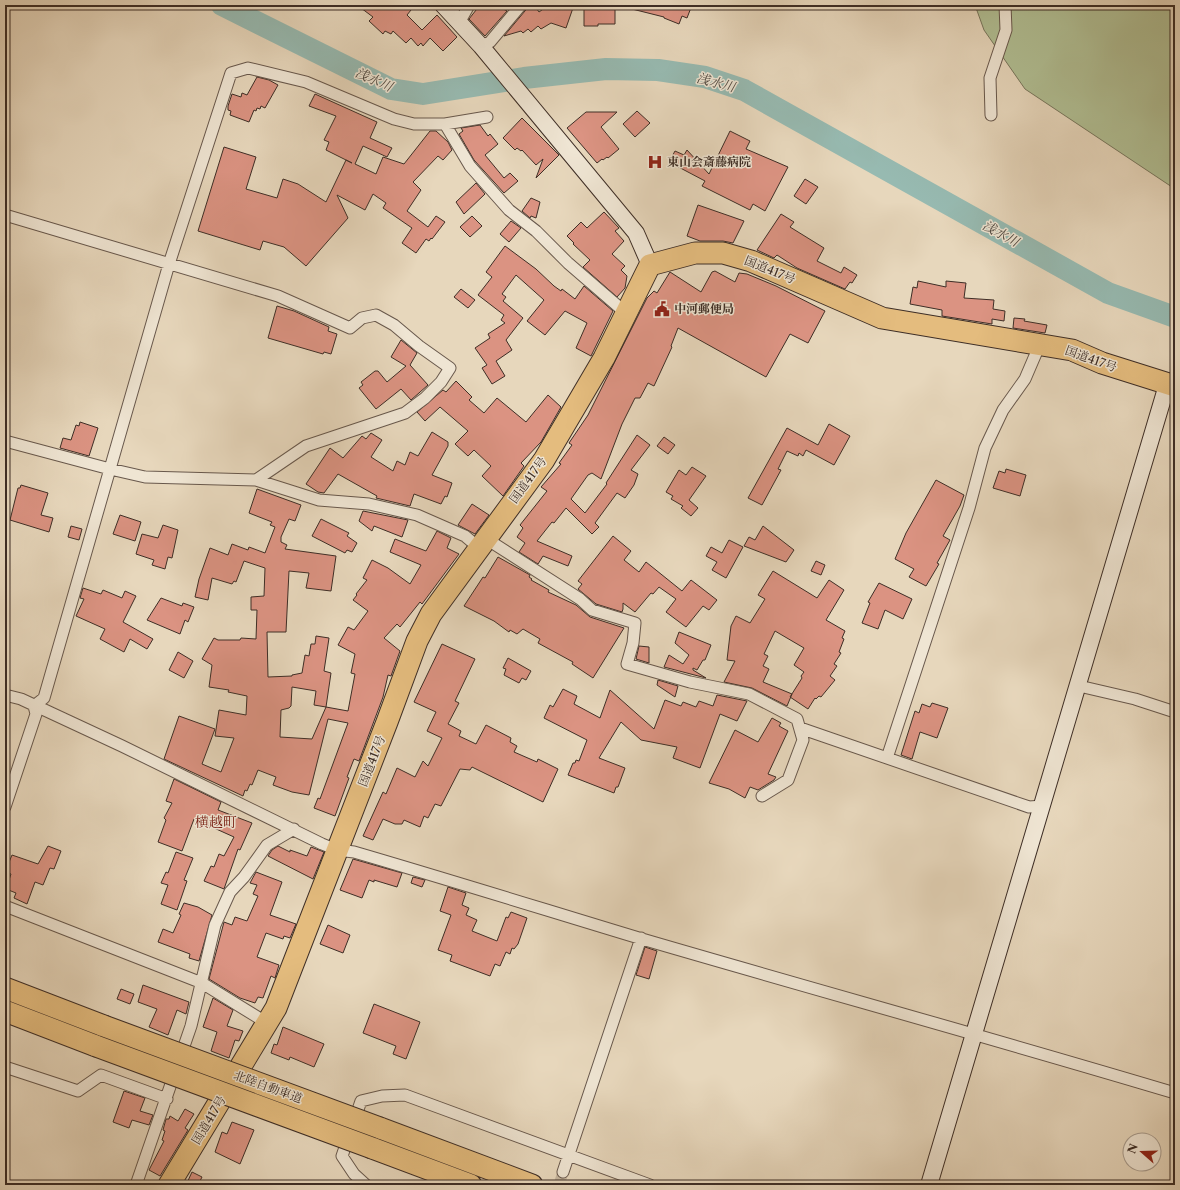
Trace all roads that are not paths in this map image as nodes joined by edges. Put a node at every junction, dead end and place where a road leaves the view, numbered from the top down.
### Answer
1 (443, 5) edge
2 (469, 5) edge
3 (521, 5) edge
4 (1006, 5) edge
5 (459, 23) junction
6 (483, 48) junction
7 (991, 115) dead end
8 (487, 117) dead end
9 (444, 124) junction
10 (5, 215) edge
11 (169, 264) junction
12 (650, 265) junction
13 (627, 314) junction
14 (1040, 344) junction
15 (1171, 386) edge
16 (5, 441) edge
17 (110, 469) junction
18 (256, 480) junction
19 (482, 542) junction
20 (1079, 686) junction
21 (5, 695) edge
22 (34, 706) junction
23 (1175, 712) edge
24 (800, 728) junction
25 (887, 758) junction
26 (762, 796) dead end
27 (1043, 806) junction
28 (5, 807) edge
29 (294, 829) junction
30 (337, 850) junction
31 (5, 906) edge
32 (641, 938) junction
33 (5, 983) edge
34 (202, 983) junction
35 (5, 988) edge
36 (5, 1011) edge
37 (76, 1016) junction
38 (267, 1024) junction
39 (973, 1034) junction
40 (5, 1067) edge
41 (1175, 1093) edge
42 (167, 1099) junction
43 (568, 1155) junction
44 (563, 1172) tunnel mouth
45 (136, 1185) edge
46 (170, 1185) edge
47 (366, 1185) edge
48 (471, 1185) edge
49 (532, 1185) edge
50 (650, 1185) edge
51 (929, 1185) edge

1 - 5 street
2 - 5 street
3 - 6 street
4 - 7 street
5 - 6 street
6 - 12 street
8 - 9 street
9 - 11 street
9 - 13 street
10 - 11 street
11 - 17 street
11 - 18 street
12 - 13 highway, 国道417号
12 - 14 highway, 国道417号
13 - 19 highway, 国道417号
14 - 15 highway, 国道417号
14 - 25 street
15 - 20 street
16 - 17 street
17 - 18 street
17 - 22 street
18 - 19 street
19 - 24 street
19 - 30 highway, 国道417号
20 - 23 street
20 - 27 street
21 - 22 street
22 - 28 street
22 - 29 street
24 - 25 street
24 - 26 street
25 - 27 street
27 - 39 street
29 - 30 street
29 - 34 street
30 - 32 street
30 - 38 highway, 国道417号
31 - 34 street
32 - 39 street
32 - 43 street
33 - 37 highway
34 - 38 street
34 - 42 street
35 - 37 highway, 北陸自動車道
36 - 48 highway, 北陸自動車道, bridge
37 - 49 highway, 北陸自動車道, bridge
38 - 46 highway, 国道417号
39 - 41 street
39 - 51 street
40 - 42 street
42 - 45 street
43 - 44 street
43 - 47 street
43 - 50 street

